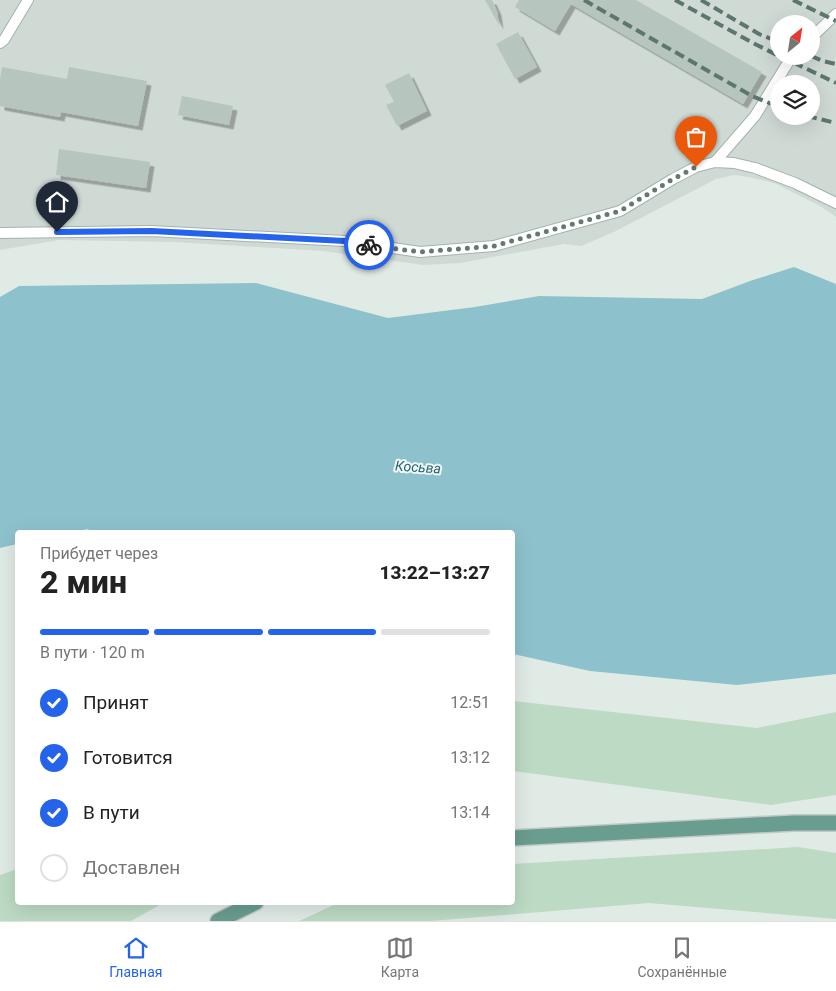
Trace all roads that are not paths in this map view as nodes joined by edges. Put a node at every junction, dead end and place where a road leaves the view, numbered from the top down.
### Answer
1 (28, 0) edge
2 (836, 14) edge
3 (820, 29) edge
4 (0, 43) edge
5 (787, 65) edge
6 (715, 162) junction
7 (836, 203) edge
8 (0, 233) edge
9 (836, 823) edge
10 (515, 838) edge
11 (250, 905) edge
12 (218, 921) edge

1 - 4 lane
2 - 3 lane
5 - 6 lane
6 - 7 lane
6 - 8 lane
9 - 10 main road
11 - 12 main road

